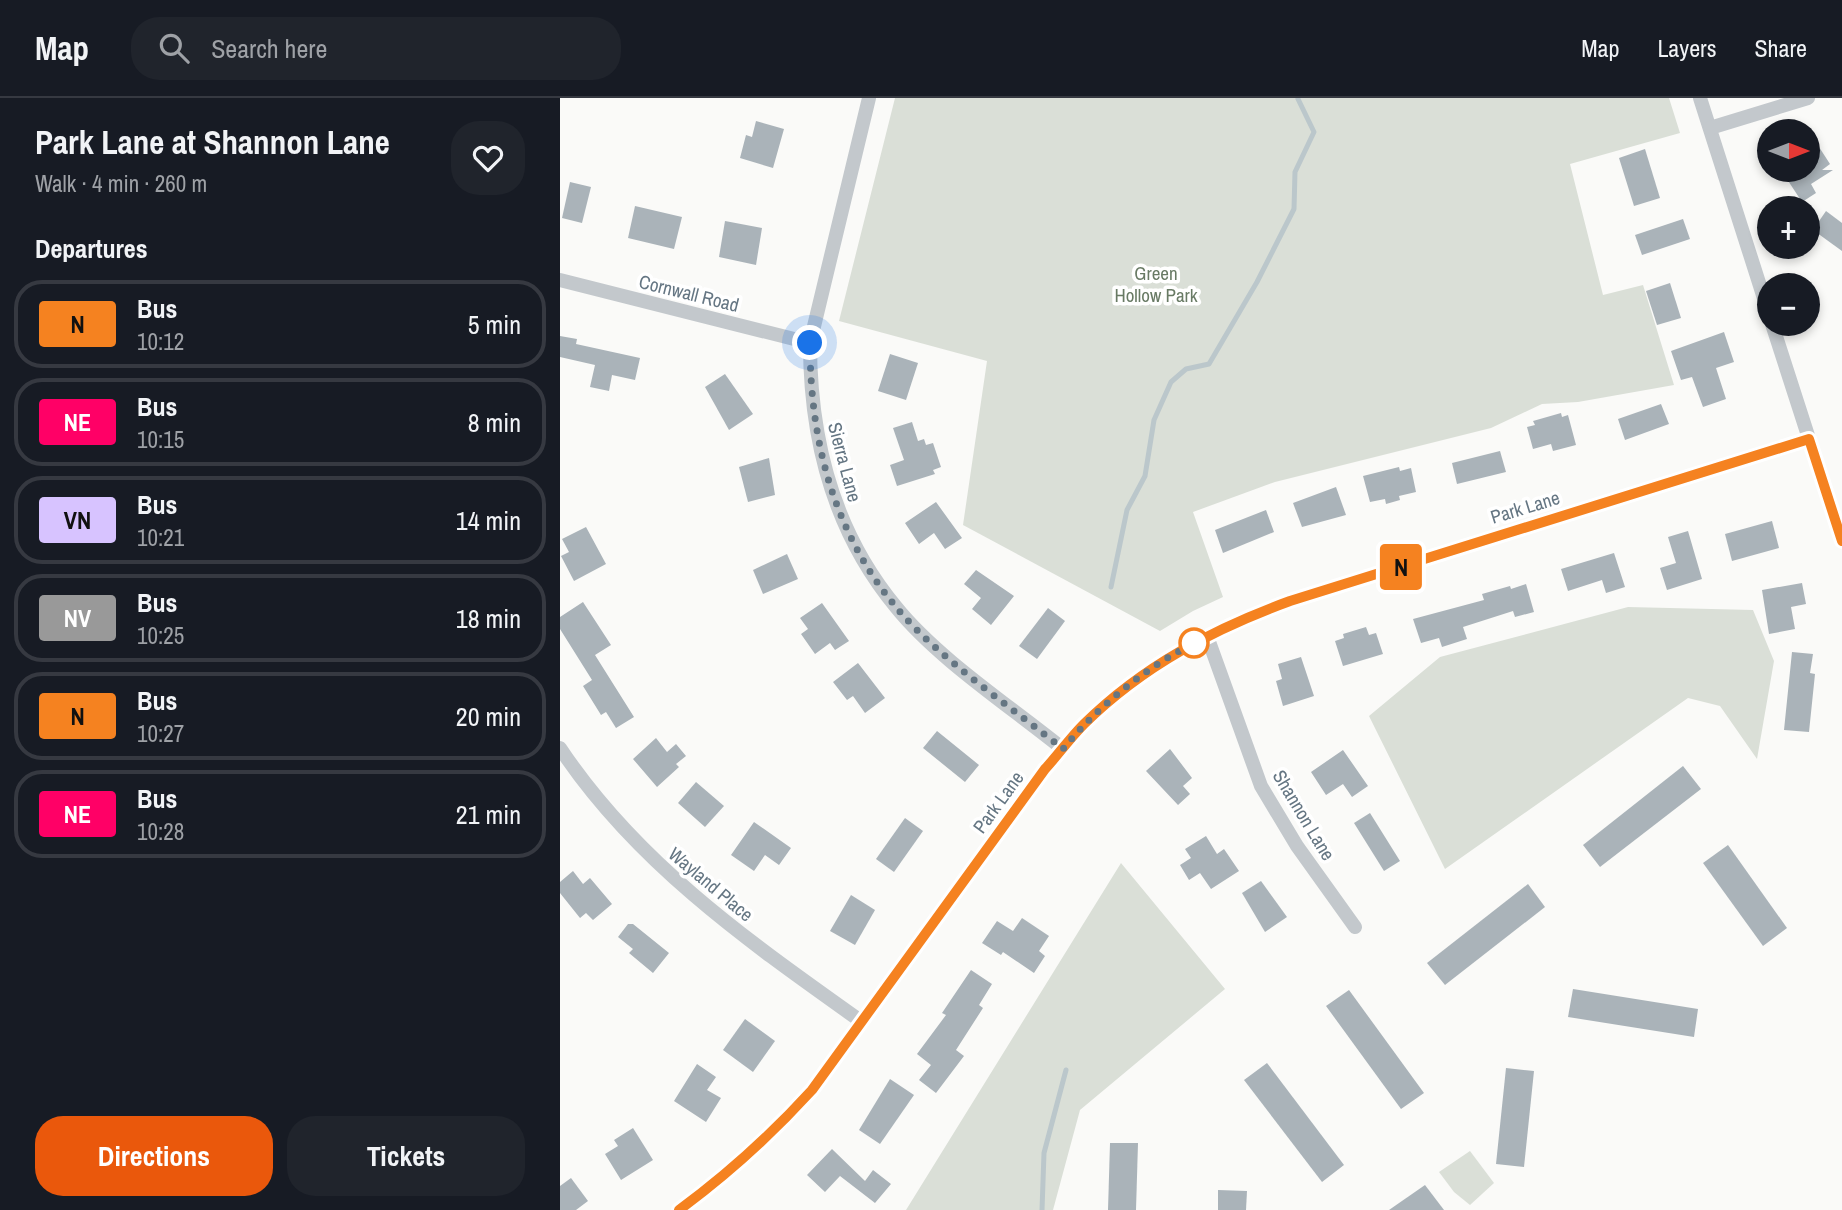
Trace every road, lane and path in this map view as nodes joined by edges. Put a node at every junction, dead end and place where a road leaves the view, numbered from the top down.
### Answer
1 (869, 98) edge
2 (1700, 98) edge
3 (1808, 98) edge
4 (1710, 128) junction
5 (1757, 276) edge
6 (560, 280) edge
7 (1776, 336) edge
8 (810, 343) junction
9 (1809, 439) junction
10 (1842, 541) edge
11 (1207, 636) junction
12 (560, 748) edge
13 (1063, 749) junction
14 (1355, 927) dead end
15 (862, 1022) junction
16 (679, 1210) edge

1 - 8 street, Sierra Lane
2 - 4 street
3 - 4 street
4 - 5 street
6 - 8 street, Cornwall Road
7 - 9 street
8 - 13 street, Sierra Lane
9 - 10 street
9 - 11 street, Park Lane
11 - 13 street, Park Lane
11 - 14 street, Shannon Lane
12 - 15 street, Wayland Place
13 - 15 street, Park Lane
15 - 16 street, Park Lane

